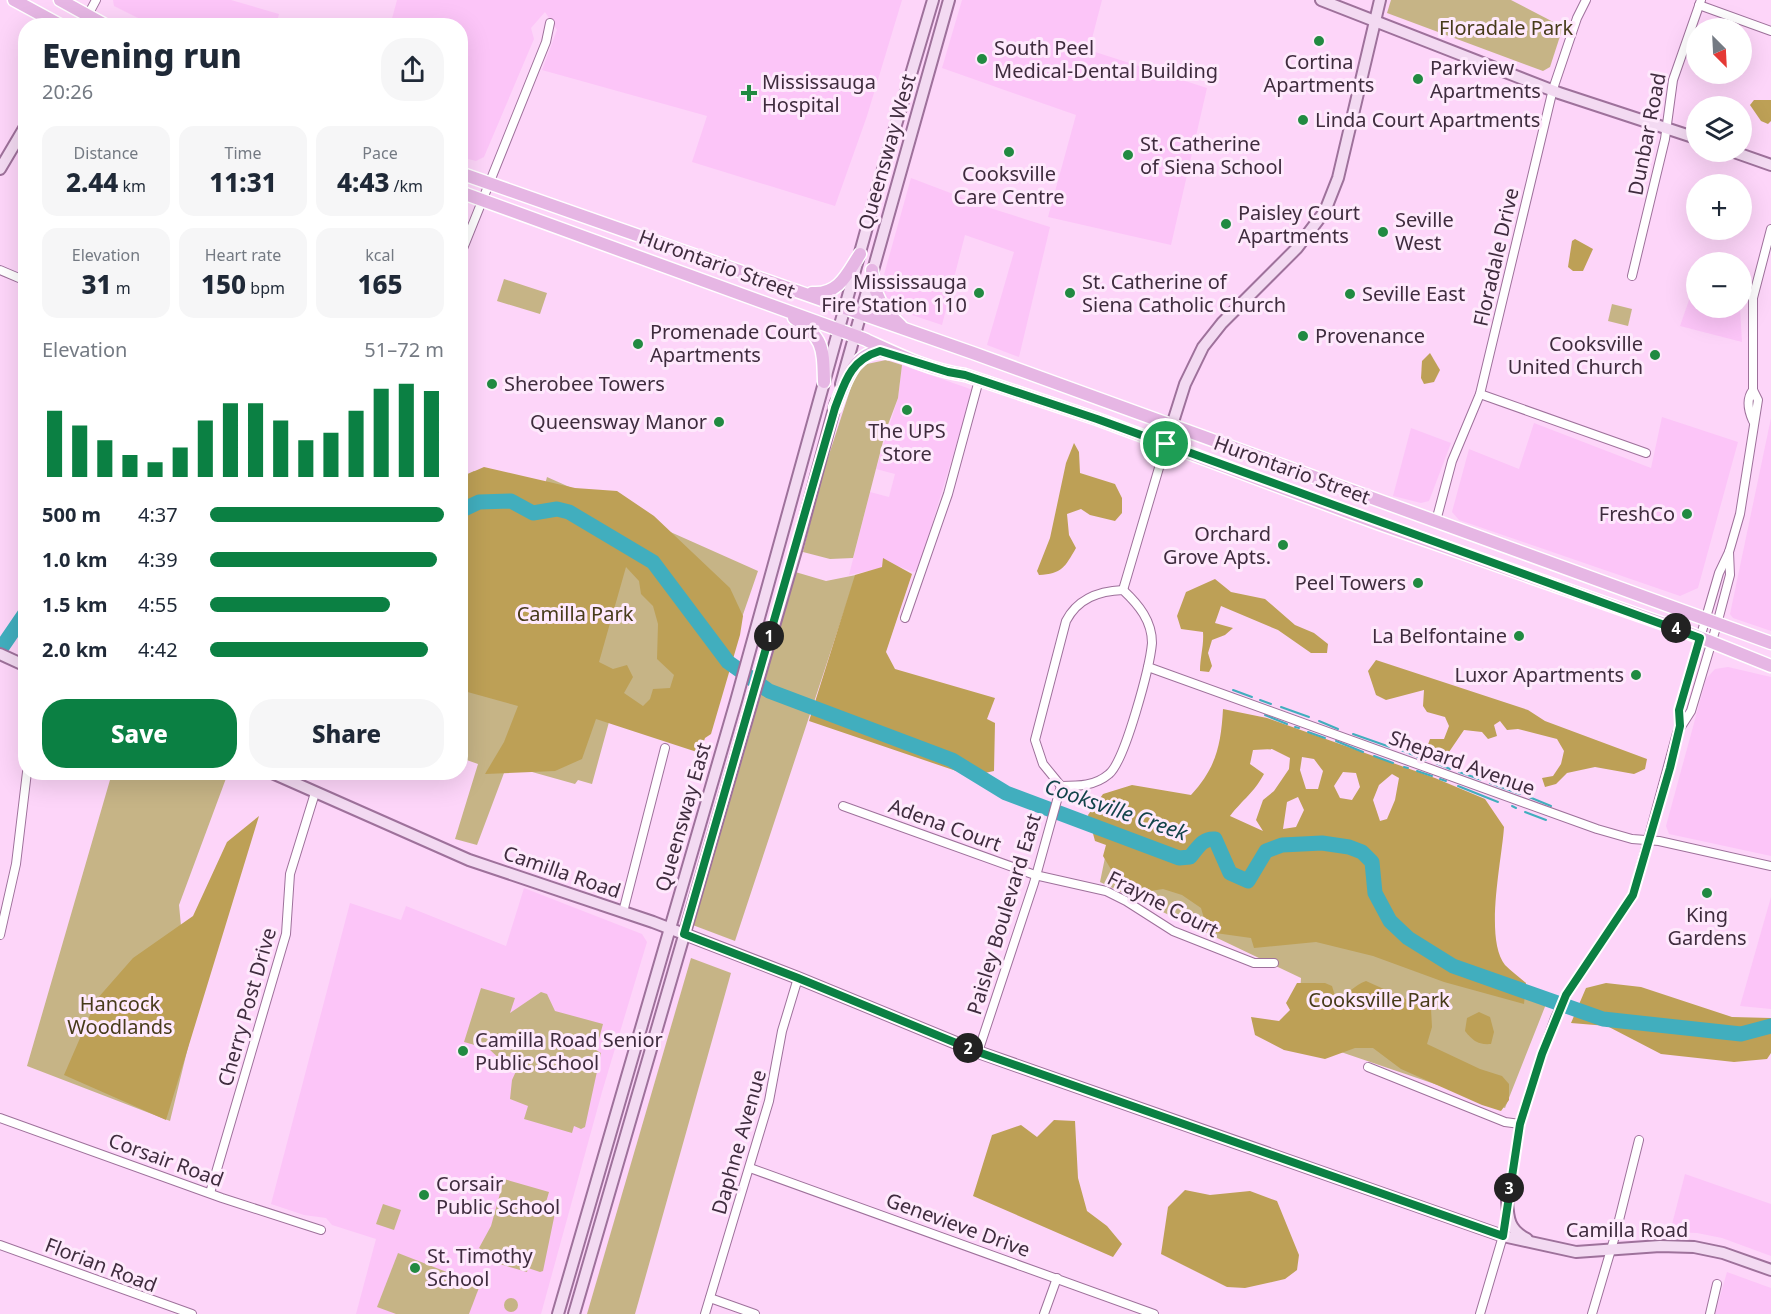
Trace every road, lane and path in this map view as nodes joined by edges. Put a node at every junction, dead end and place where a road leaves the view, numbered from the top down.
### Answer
1 (14, 0) edge
2 (60, 0) edge
3 (96, 0) edge
4 (933, 0) edge
5 (949, 0) edge
6 (1321, 0) edge
7 (1380, 0) edge
8 (1586, 0) edge
9 (1700, 2) edge
10 (47, 18) edge
11 (83, 18) edge
12 (87, 18) edge
13 (1374, 21) junction
14 (550, 23) dead end
15 (1771, 31) edge
16 (1553, 89) junction
17 (1667, 127) junction
18 (1686, 134) edge
19 (18, 139) edge
20 (1752, 158) edge
21 (1771, 165) edge
22 (0, 169) edge
23 (468, 175) edge
24 (489, 182) junction
25 (468, 195) edge
26 (482, 199) junction
27 (1771, 229) edge
28 (468, 235) edge
29 (860, 254) junction
30 (0, 270) edge
31 (872, 270) junction
32 (1632, 276) dead end
33 (18, 278) edge
34 (800, 292) junction
35 (777, 308) junction
36 (846, 308) junction
37 (861, 314) junction
38 (839, 330) junction
39 (906, 330) junction
40 (855, 335) junction
41 (903, 357) junction
42 (979, 380) junction
43 (824, 382) junction
44 (1480, 394) junction
45 (835, 408) junction
46 (1172, 426) junction
47 (1166, 444) junction
48 (1646, 453) dead end
49 (1436, 521) junction
50 (1729, 552) junction
51 (1123, 590) junction
52 (905, 618) dead end
53 (1711, 622) junction
54 (1706, 640) junction
55 (1771, 643) edge
56 (3, 656) edge
57 (18, 663) edge
58 (1771, 666) edge
59 (1148, 667) junction
60 (1680, 726) junction
61 (665, 748) dead end
62 (26, 780) edge
63 (287, 780) edge
64 (1060, 790) junction
65 (315, 793) junction
66 (843, 806) dead end
67 (1649, 841) junction
68 (1771, 867) edge
69 (1035, 875) junction
70 (623, 912) junction
71 (670, 929) junction
72 (0, 934) edge
73 (684, 934) junction
74 (1274, 963) dead end
75 (798, 978) junction
76 (978, 1052) junction
77 (1368, 1067) dead end
78 (0, 1118) edge
79 (1520, 1124) junction
80 (1639, 1140) dead end
81 (750, 1168) junction
82 (210, 1193) junction
83 (1507, 1200) junction
84 (321, 1230) dead end
85 (1503, 1236) junction
86 (0, 1245) edge
87 (1553, 1248) junction
88 (1610, 1251) junction
89 (1771, 1270) edge
90 (1056, 1278) junction
91 (1717, 1284) dead end
92 (710, 1298) junction
93 (192, 1314) edge
94 (558, 1314) edge
95 (574, 1314) edge
96 (705, 1314) edge
97 (755, 1314) edge
98 (1044, 1314) edge
99 (1154, 1314) edge
100 (1480, 1314) edge
101 (1592, 1314) edge
102 (1710, 1314) edge

1 - 10 main road
2 - 11 main road
3 - 12 street
4 - 29 main road, Queensway West
5 - 31 main road, Queensway West
6 - 13 main road
7 - 13 main road
8 - 16 street, Floradale Drive
9 - 15 street
9 - 17 street, Dunbar Road
13 - 16 main road
13 - 46 main road
14 - 24 street
16 - 17 main road
16 - 44 street, Floradale Drive
17 - 18 main road
17 - 32 street, Dunbar Road
19 - 22 main road
20 - 21 main road
23 - 24 main road, Hurontario Street
24 - 26 street
24 - 34 main road, Hurontario Street
25 - 26 main road, Hurontario Street
26 - 28 street
26 - 35 main road, Hurontario Street
27 - 50 street
29 - 34 main road
29 - 36 main road, Queensway West
30 - 33 street
31 - 37 main road, Queensway West
31 - 39 main road
34 - 36 main road, Hurontario Street
35 - 38 main road, Hurontario Street
35 - 43 main road
36 - 37 main road, Hurontario Street
36 - 38 main road, Queensway West
37 - 39 main road, Hurontario Street
37 - 40 main road, Queensway West
38 - 40 main road, Hurontario Street
38 - 43 main road, Queensway East
39 - 46 main road, Hurontario Street
40 - 41 main road, Hurontario Street
40 - 45 main road, Queensway East
41 - 42 main road, Hurontario Street
41 - 45 main road
42 - 47 main road, Hurontario Street
42 - 52 street
43 - 71 main road, Queensway East
44 - 48 street
44 - 49 street, Floradale Drive
45 - 73 main road, Queensway East
46 - 47 main road
46 - 49 main road, Hurontario Street
47 - 51 street
47 - 54 main road, Hurontario Street
49 - 53 main road, Hurontario Street
50 - 53 street
50 - 53 street
51 - 59 street
51 - 64 street
53 - 54 street
53 - 54 street
53 - 55 main road, Hurontario Street
54 - 58 main road, Hurontario Street
54 - 60 street
54 - 60 street
56 - 57 main road
59 - 64 street
59 - 67 street, Shepard Avenue
60 - 67 street
61 - 70 street
62 - 72 street
63 - 65 main road, Camilla Road
64 - 69 street, Paisley Boulevard East
65 - 70 main road, Camilla Road
65 - 82 street, Cherry Post Drive
66 - 69 street, Adena Court
67 - 68 street, Shepard Avenue
67 - 79 street
69 - 74 street, Frayne Court
69 - 76 street, Paisley Boulevard East
70 - 71 main road, Camilla Road
71 - 73 main road, Camilla Road
71 - 94 main road, Queensway East
73 - 75 main road, Camilla Road
73 - 95 main road, Queensway East
75 - 76 main road, Camilla Road
75 - 81 street, Daphne Avenue
76 - 85 main road, Camilla Road
77 - 79 street
78 - 82 street, Corsair Road
79 - 83 street
80 - 88 street
81 - 90 street, Genevieve Drive
81 - 92 street, Daphne Avenue
82 - 84 street, Corsair Road
83 - 85 street
83 - 87 main road
85 - 87 main road, Camilla Road
85 - 100 street
86 - 93 street, Florian Road
87 - 88 main road, Camilla Road
88 - 89 main road, Camilla Road
88 - 101 street
90 - 98 street
90 - 99 street, Genevieve Drive
91 - 102 street
92 - 96 street, Daphne Avenue
92 - 97 street

